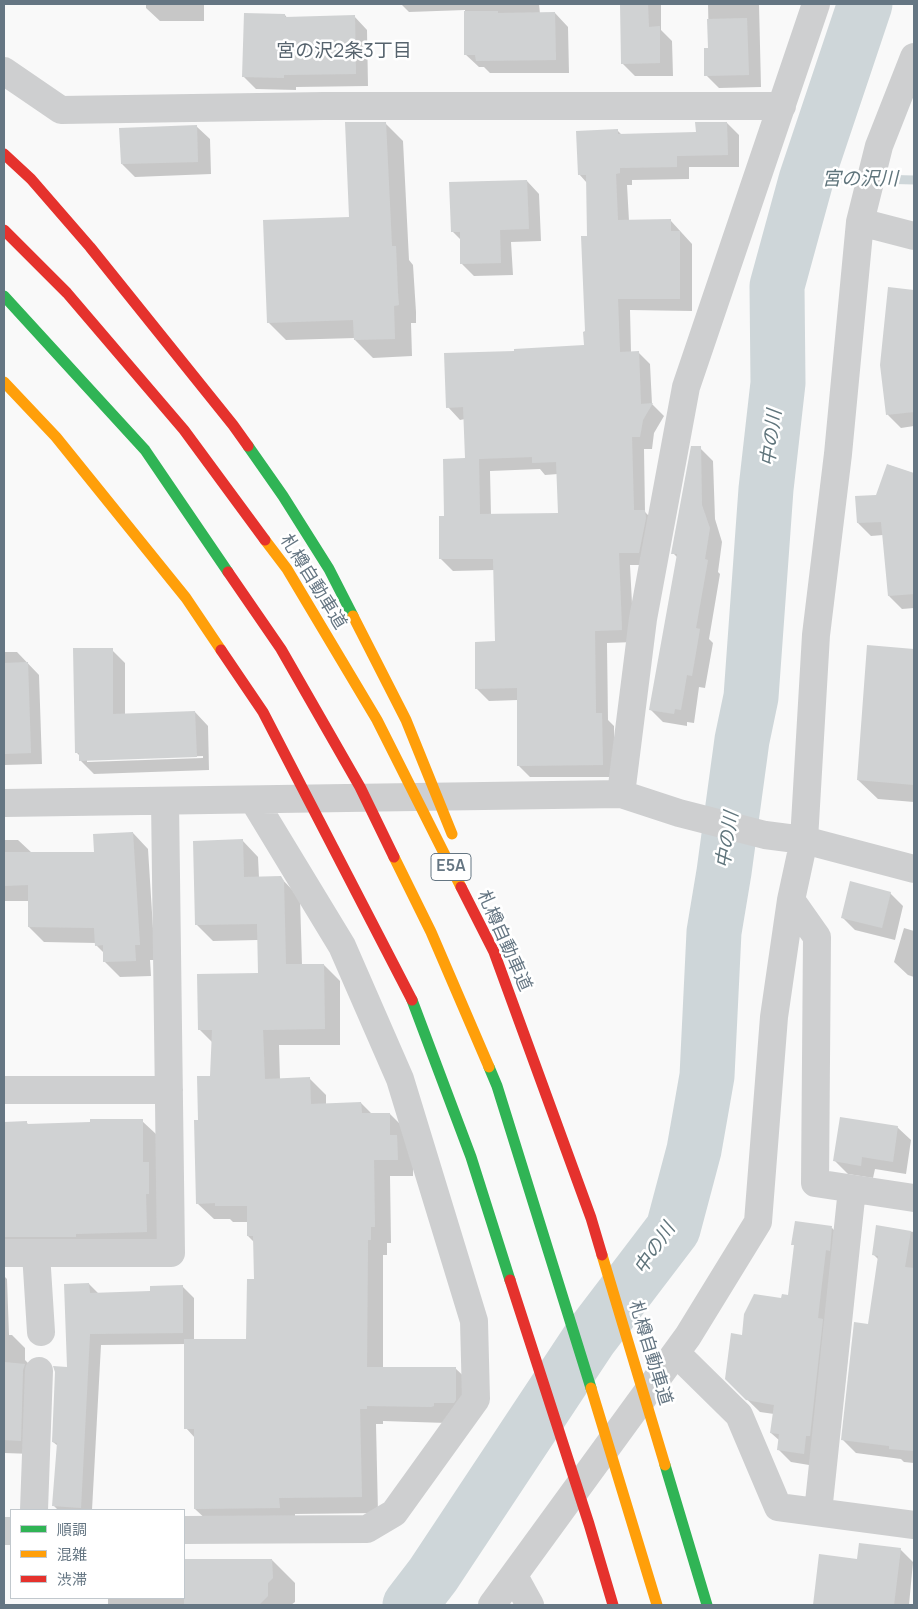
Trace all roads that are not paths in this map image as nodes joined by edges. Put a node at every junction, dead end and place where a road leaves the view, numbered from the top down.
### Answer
1 (816, 4) edge
2 (914, 57) edge
3 (4, 71) edge
4 (782, 106) junction
5 (4, 154) edge
6 (862, 218) junction
7 (4, 230) edge
8 (914, 236) edge
9 (4, 296) edge
10 (4, 382) edge
11 (621, 794) junction
12 (164, 801) junction
13 (254, 801) junction
14 (4, 803) edge
15 (804, 840) junction
16 (455, 842) dead end
17 (914, 869) edge
18 (464, 870) dead end
19 (791, 900) junction
20 (494, 952) junction
21 (4, 1090) edge
22 (169, 1090) junction
23 (852, 1189) junction
24 (914, 1198) edge
25 (4, 1253) edge
26 (36, 1253) junction
27 (41, 1332) dead end
28 (676, 1353) junction
29 (39, 1371) dead end
30 (34, 1509) edge
31 (818, 1512) junction
32 (914, 1525) edge
33 (185, 1530) edge
34 (514, 1576) junction
35 (492, 1605) edge
36 (530, 1605) edge
37 (613, 1605) edge
38 (657, 1605) edge
39 (708, 1605) edge

1 - 4 street
2 - 6 street
3 - 4 street
4 - 11 street
5 - 16 highway
6 - 8 street
6 - 15 street
7 - 20 highway, 札樽自動車道 / E5A
9 - 38 highway, E5A
10 - 37 highway
11 - 13 street
11 - 15 street
12 - 13 street
12 - 14 street
12 - 22 street
13 - 33 street
15 - 17 street
15 - 19 street
18 - 20 highway
19 - 23 street
19 - 28 street
20 - 39 highway, 札樽自動車道 / E5A
21 - 22 street
22 - 26 street
23 - 24 street
23 - 31 street
25 - 26 street
26 - 27 street
28 - 31 street
28 - 34 street
29 - 30 street
31 - 32 street
34 - 35 street
34 - 36 street

